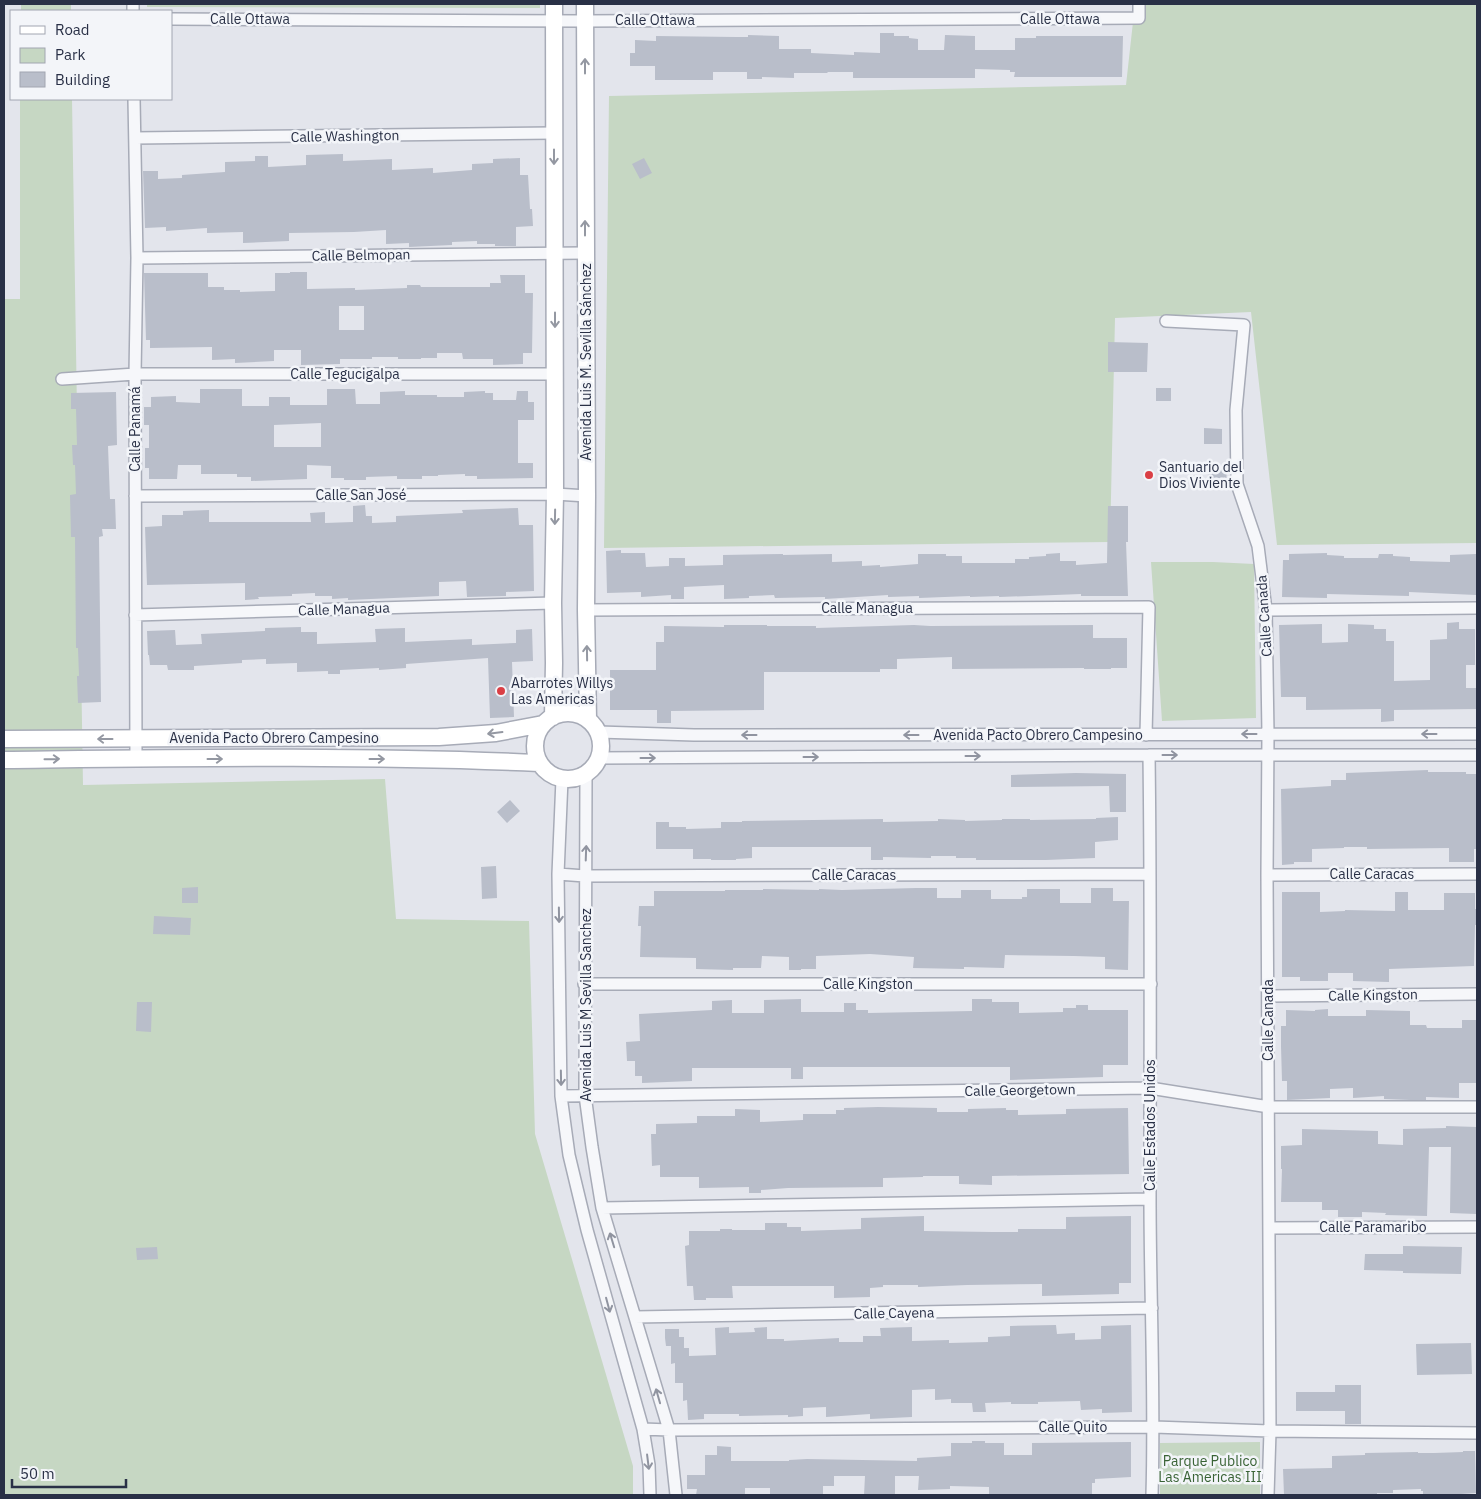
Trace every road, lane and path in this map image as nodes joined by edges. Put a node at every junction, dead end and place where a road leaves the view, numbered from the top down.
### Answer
1 (554, 4) edge
2 (585, 4) edge
3 (1139, 4) edge
4 (172, 19) edge
5 (554, 21) junction
6 (585, 21) junction
7 (134, 100) edge
8 (554, 133) junction
9 (135, 138) junction
10 (555, 253) junction
11 (585, 253) junction
12 (136, 258) junction
13 (1166, 321) dead end
14 (135, 374) junction
15 (554, 374) junction
16 (62, 379) dead end
17 (555, 494) junction
18 (136, 496) junction
19 (587, 496) junction
20 (553, 603) junction
21 (1477, 608) edge
22 (586, 610) junction
23 (1266, 610) junction
24 (135, 615) junction
25 (588, 720) junction
26 (548, 721) junction
27 (599, 732) junction
28 (1268, 734) junction
29 (1477, 734) edge
30 (1146, 735) junction
31 (456, 736) junction
32 (4, 739) edge
33 (135, 739) junction
34 (1149, 754) junction
35 (1477, 755) edge
36 (1267, 756) junction
37 (136, 758) junction
38 (599, 758) junction
39 (458, 759) junction
40 (4, 760) edge
41 (539, 762) junction
42 (586, 774) junction
43 (562, 779) junction
44 (558, 874) junction
45 (1150, 874) junction
46 (1477, 874) edge
47 (1267, 875) junction
48 (585, 876) junction
49 (584, 984) junction
50 (1151, 984) junction
51 (1477, 994) edge
52 (1268, 996) junction
53 (1150, 1088) junction
54 (584, 1095) junction
55 (561, 1096) junction
56 (1268, 1107) junction
57 (1477, 1107) edge
58 (1150, 1199) junction
59 (602, 1208) junction
60 (1477, 1227) edge
61 (1269, 1228) junction
62 (1152, 1308) junction
63 (635, 1317) junction
64 (1154, 1427) junction
65 (643, 1429) junction
66 (668, 1430) junction
67 (1270, 1431) junction
68 (1477, 1433) edge
69 (650, 1495) edge
70 (676, 1495) edge
71 (1152, 1495) edge
72 (1268, 1495) edge

1 - 5 street
2 - 6 street, Avenida Luis M. Sevilla Sánchez
3 - 6 street, Calle Ottawa
4 - 5 street, Calle Ottawa
5 - 6 street, Calle Ottawa
5 - 8 street
11 -> 6 street, Avenida Luis M. Sevilla Sánchez
7 - 9 street, Calle Panamá
8 - 9 street, Calle Washington
8 -> 10 street
9 - 12 street, Calle Panamá
10 - 11 street, Calle Belmopan
10 - 12 street, Calle Belmopan
10 -> 15 street
11 - 19 street, Avenida Luis M. Sevilla Sánchez
12 - 14 street, Calle Panamá
13 - 23 street, Calle Canada
14 - 15 street, Calle Tegucigalpa
14 - 16 street, Calle Tegucigalpa
14 - 18 street, Calle Panamá
15 - 17 street
17 - 18 street, Calle San José
17 - 19 street, Calle San José
17 -> 20 street
18 - 24 street, Calle Panamá
19 - 22 street, Avenida Luis M. Sevilla Sánchez
20 - 24 street, Calle Managua
20 - 26 street
21 - 23 street
25 -> 22 street, Avenida Luis M. Sevilla Sánchez
22 - 30 street, Calle Managua
23 - 28 street, Calle Canada
24 - 33 street, Calle Panamá
25 - 26 street
25 - 27 street
26 -> 31 street, Avenida Pacto Obrero Campesino
26 - 41 street
30 -> 27 street, Avenida Pacto Obrero Campesino
27 - 38 street
29 -> 28 street, Avenida Pacto Obrero Campesino
28 -> 30 street, Avenida Pacto Obrero Campesino
28 - 36 street, Calle Canada
31 - 33 street, Avenida Pacto Obrero Campesino
31 - 39 street
33 -> 32 street, Avenida Pacto Obrero Campesino
33 - 37 street, Calle Panamá
34 -> 36 street, Avenida Pacto Obrero Campesino
38 -> 34 street, Avenida Pacto Obrero Campesino
34 - 45 street, Calle Estados Unidos
35 - 36 street, Avenida Pacto Obrero Campesino
36 - 47 street, Calle Canada
37 -> 39 street, Avenida Pacto Obrero Campesino
40 -> 37 street, Avenida Pacto Obrero Campesino
38 - 42 street
39 - 41 street, Avenida Pacto Obrero Campesino
41 - 43 street
42 - 43 street
48 -> 42 street, Avenida Luis M Sevilla Sanchez
43 - 44 street, Avenida Luis M Sevilla Sanchez
44 - 48 street, Calle Caracas
44 -> 55 street, Avenida Luis M Sevilla Sanchez
45 - 48 street, Calle Caracas
45 - 50 street, Calle Estados Unidos
46 - 47 street, Calle Caracas
47 - 52 street, Calle Canada
48 - 49 street, Avenida Luis M Sevilla Sanchez
49 - 50 street, Calle Kingston
49 - 54 street, Avenida Luis M Sevilla Sanchez
50 - 53 street, Calle Estados Unidos
51 - 52 street, Calle Kingston
52 - 56 street, Calle Canada
53 - 54 street, Calle Georgetown
53 - 56 street, Calle Georgetown
53 - 58 street, Calle Estados Unidos
54 - 55 street, Calle Georgetown
54 - 59 street, Avenida Luis M Sevilla Sanchez
55 -> 65 street, Avenida Luis M Sevilla Sanchez
56 - 57 street, Calle Georgetown
56 - 61 street, Calle Canada
58 - 59 street
58 - 62 street, Calle Estados Unidos
63 -> 59 street, Avenida Luis M Sevilla Sanchez
60 - 61 street, Calle Paramaribo
61 - 67 street, Calle Canada
62 - 63 street, Calle Cayena
62 - 64 street, Calle Estados Unidos
66 -> 63 street, Avenida Luis M Sevilla Sanchez
64 - 66 street, Calle Quito
64 - 67 street, Calle Quito
64 - 71 street, Calle Estados Unidos
65 - 66 street, Calle Quito
65 -> 69 street, Avenida Luis M Sevilla Sanchez
66 - 70 street, Avenida Luis M Sevilla Sanchez
67 - 68 street, Calle Quito
67 - 72 street, Calle Canada

